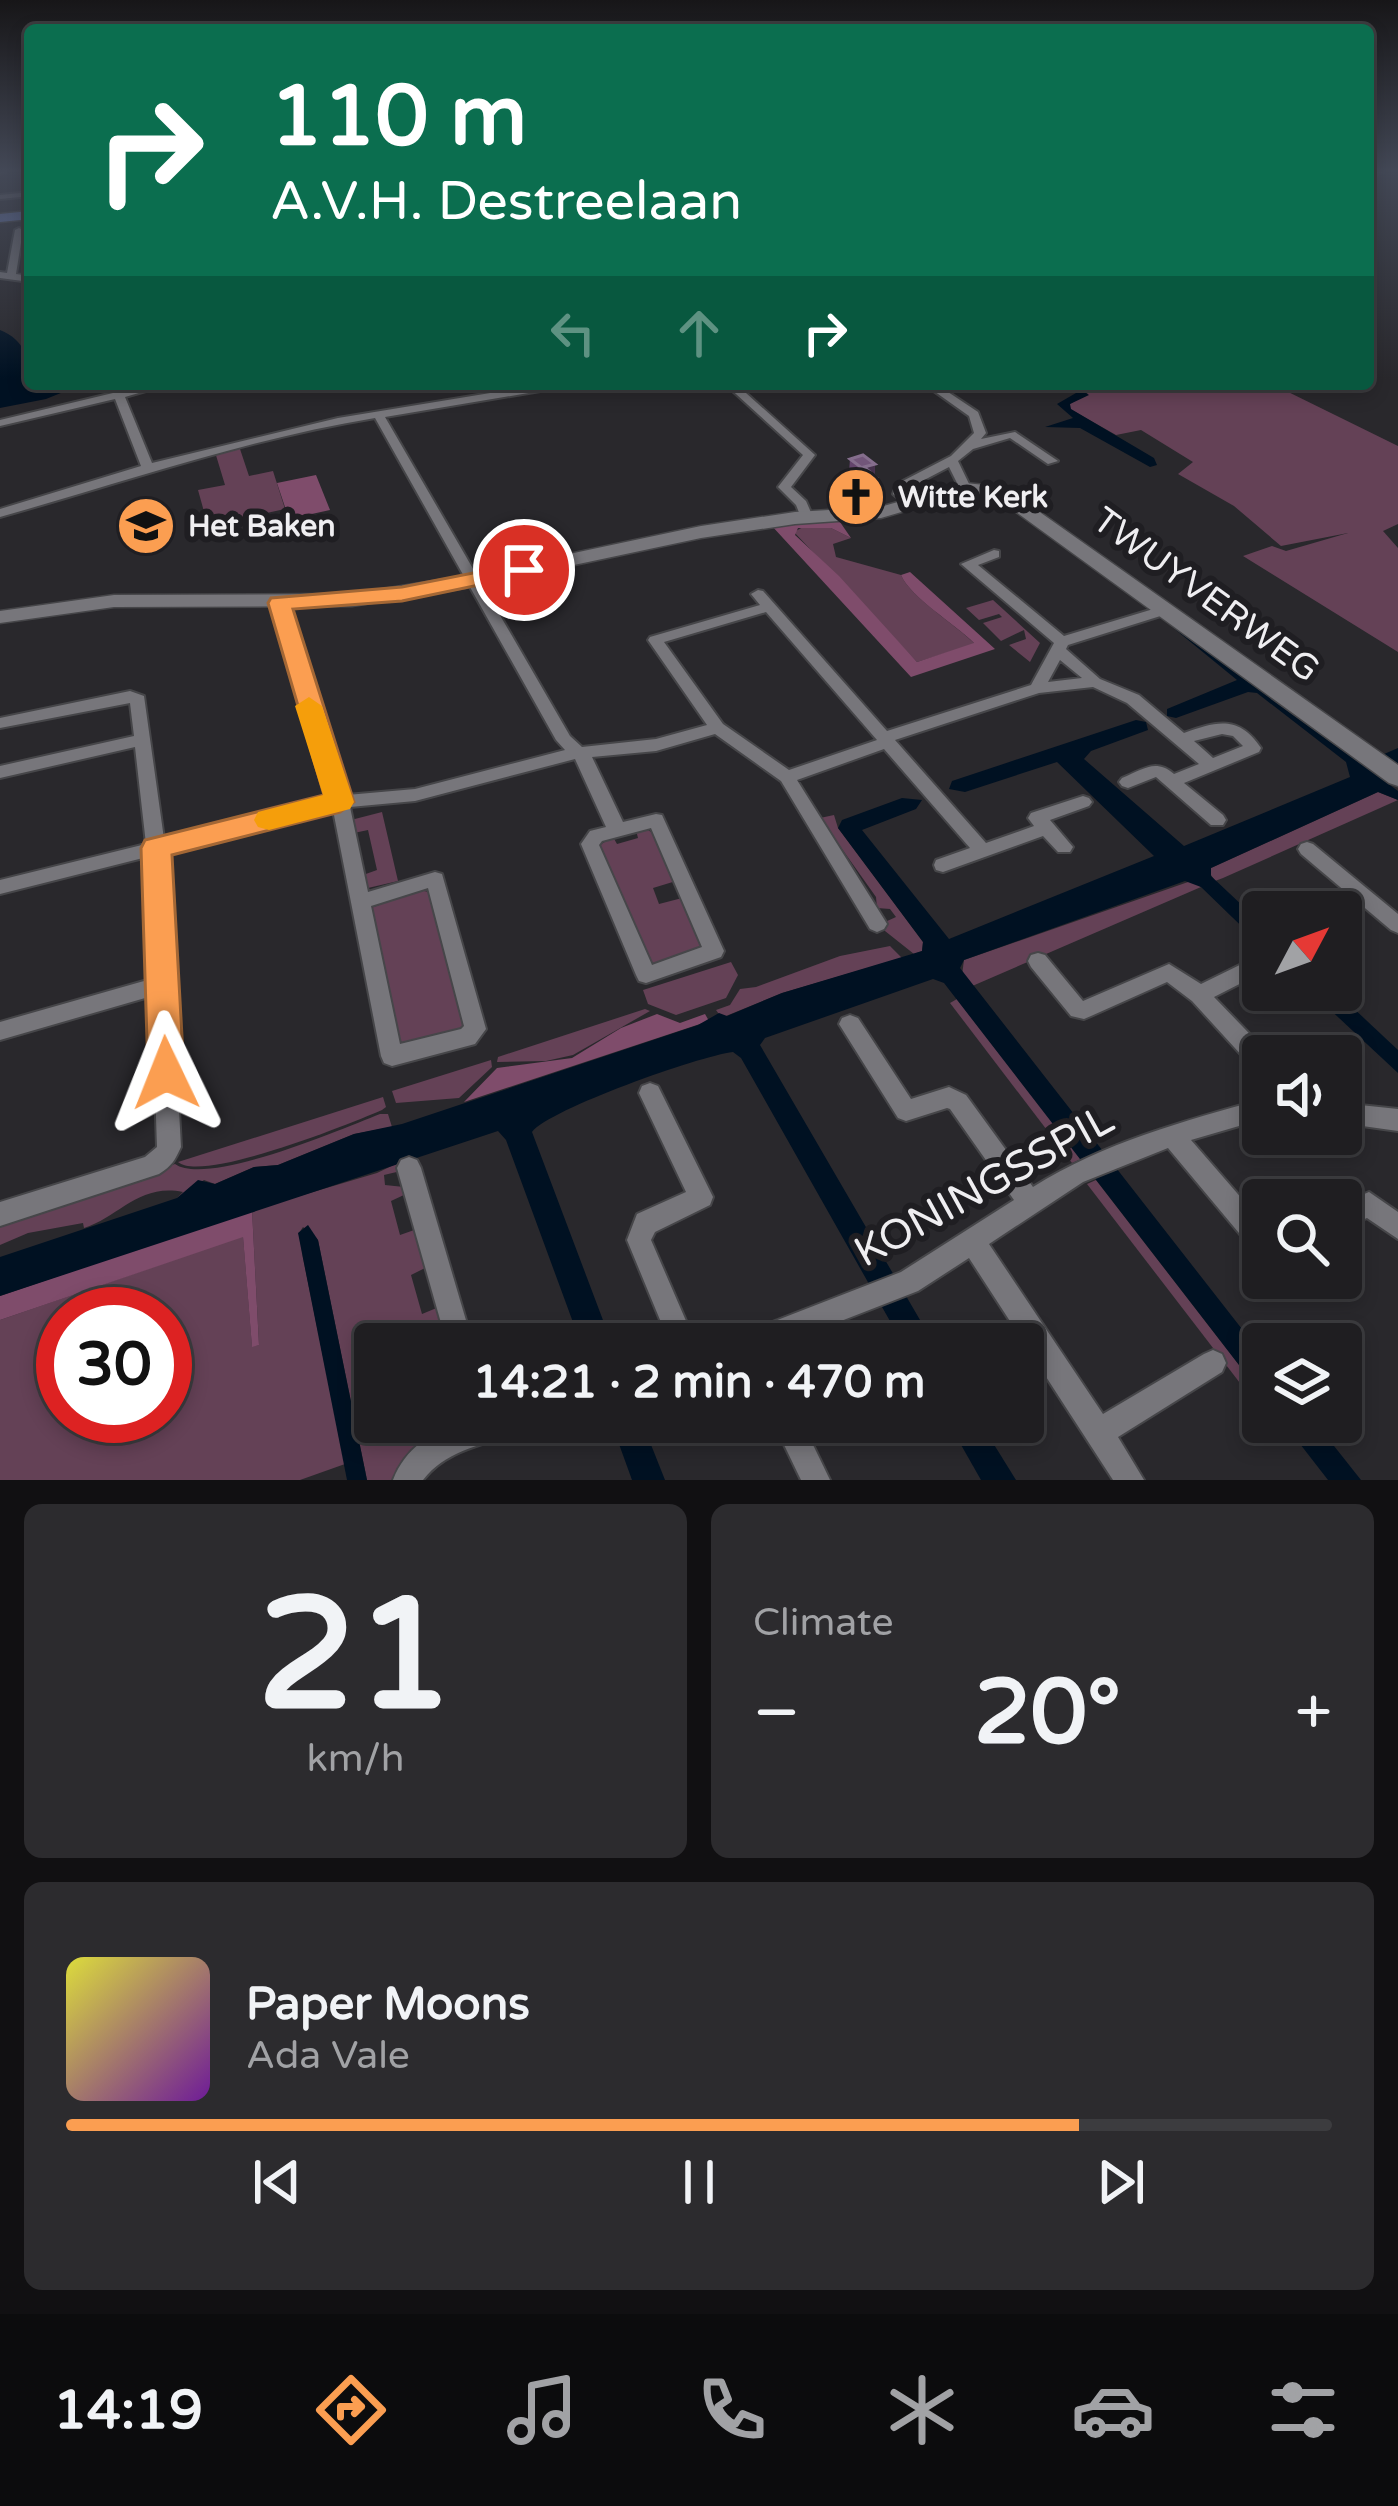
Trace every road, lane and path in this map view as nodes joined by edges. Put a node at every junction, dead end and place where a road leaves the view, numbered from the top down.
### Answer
1 (16, 241) edge
2 (6, 276) edge
3 (116, 390) edge
4 (527, 390) edge
5 (737, 390) edge
6 (937, 390) edge
7 (378, 414) junction
8 (0, 423) edge
9 (971, 447) junction
10 (952, 460) junction
11 (1052, 461) dead end
12 (148, 468) junction
13 (965, 488) junction
14 (910, 503) junction
15 (0, 512) edge
16 (807, 517) junction
17 (994, 554) dead end
18 (471, 581) junction
19 (279, 603) junction
20 (1165, 610) junction
21 (0, 617) edge
22 (1060, 646) junction
23 (1096, 682) junction
24 (1037, 688) junction
25 (0, 724) edge
26 (717, 728) junction
27 (142, 740) junction
28 (886, 740) junction
29 (1181, 740) junction
30 (578, 753) junction
31 (1211, 765) junction
32 (1387, 769) edge
33 (0, 772) edge
34 (787, 777) junction
35 (1173, 781) junction
36 (1128, 782) dead end
37 (340, 802) junction
38 (1084, 802) dead end
39 (1217, 820) dead end
40 (1046, 827) junction
41 (617, 830) junction
42 (1064, 847) dead end
43 (156, 848) junction
44 (1306, 849) dead end
45 (983, 851) junction
46 (943, 866) dead end
47 (0, 887) edge
48 (361, 902) junction
49 (877, 924) dead end
50 (1398, 926) edge
51 (1038, 961) dead end
52 (1242, 974) edge
53 (160, 985) junction
54 (1198, 995) junction
55 (850, 1024) dead end
56 (0, 1031) edge
57 (1242, 1041) edge
58 (650, 1094) dead end
59 (1242, 1115) edge
60 (1362, 1116) edge
61 (1398, 1120) edge
62 (1172, 1135) junction
63 (409, 1168) dead end
64 (1030, 1203) junction
65 (1362, 1207) edge
66 (0, 1214) edge
67 (1242, 1217) edge
68 (1398, 1227) edge
69 (972, 1240) junction
70 (454, 1323) edge
71 (674, 1323) edge
72 (805, 1323) edge
73 (1213, 1363) dead end
74 (1099, 1433) junction
75 (447, 1443) edge
76 (798, 1443) edge
77 (407, 1480) edge
78 (816, 1480) edge
79 (1130, 1480) edge

1 - 2 street
3 - 8 street
3 - 12 street
4 - 7 street
5 - 16 street
6 - 9 street
7 - 12 street
7 - 18 street
9 - 10 street
9 - 11 street
10 - 13 street
10 - 14 street
12 - 15 street
13 - 14 street
13 - 20 street, TWUYVERWEG
14 - 16 street
16 - 18 street
17 - 22 street
18 - 19 street
18 - 30 street
19 - 21 street
19 - 37 street
20 - 22 street
20 - 32 street, TWUYVERWEG
22 - 23 street
22 - 24 street
23 - 24 street
23 - 29 street
24 - 28 street
25 - 27 street
26 - 28 street
26 - 30 street
26 - 34 street
27 - 33 street
27 - 43 street
28 - 34 street
28 - 45 street
29 - 31 street
29 - 31 street
30 - 37 street
30 - 41 street
31 - 35 street
34 - 49 street
35 - 36 street
35 - 39 street
37 - 43 street
37 - 48 street
38 - 40 street
40 - 42 street
40 - 45 street
41 - 41 street
43 - 47 street
43 - 53 street
44 - 50 street
45 - 46 street
48 - 48 street
51 - 54 street
52 - 54 street
53 - 56 street
53 - 66 street
54 - 57 street
55 - 64 street
58 - 71 street
59 - 62 street, KONINGSSPIL
60 - 61 street
62 - 64 street, KONINGSSPIL
62 - 67 street
63 - 70 street
64 - 69 street, KONINGSSPIL
65 - 68 street
69 - 72 street, KONINGSSPIL
69 - 74 street
73 - 74 street
74 - 79 street
75 - 77 street
76 - 78 street

